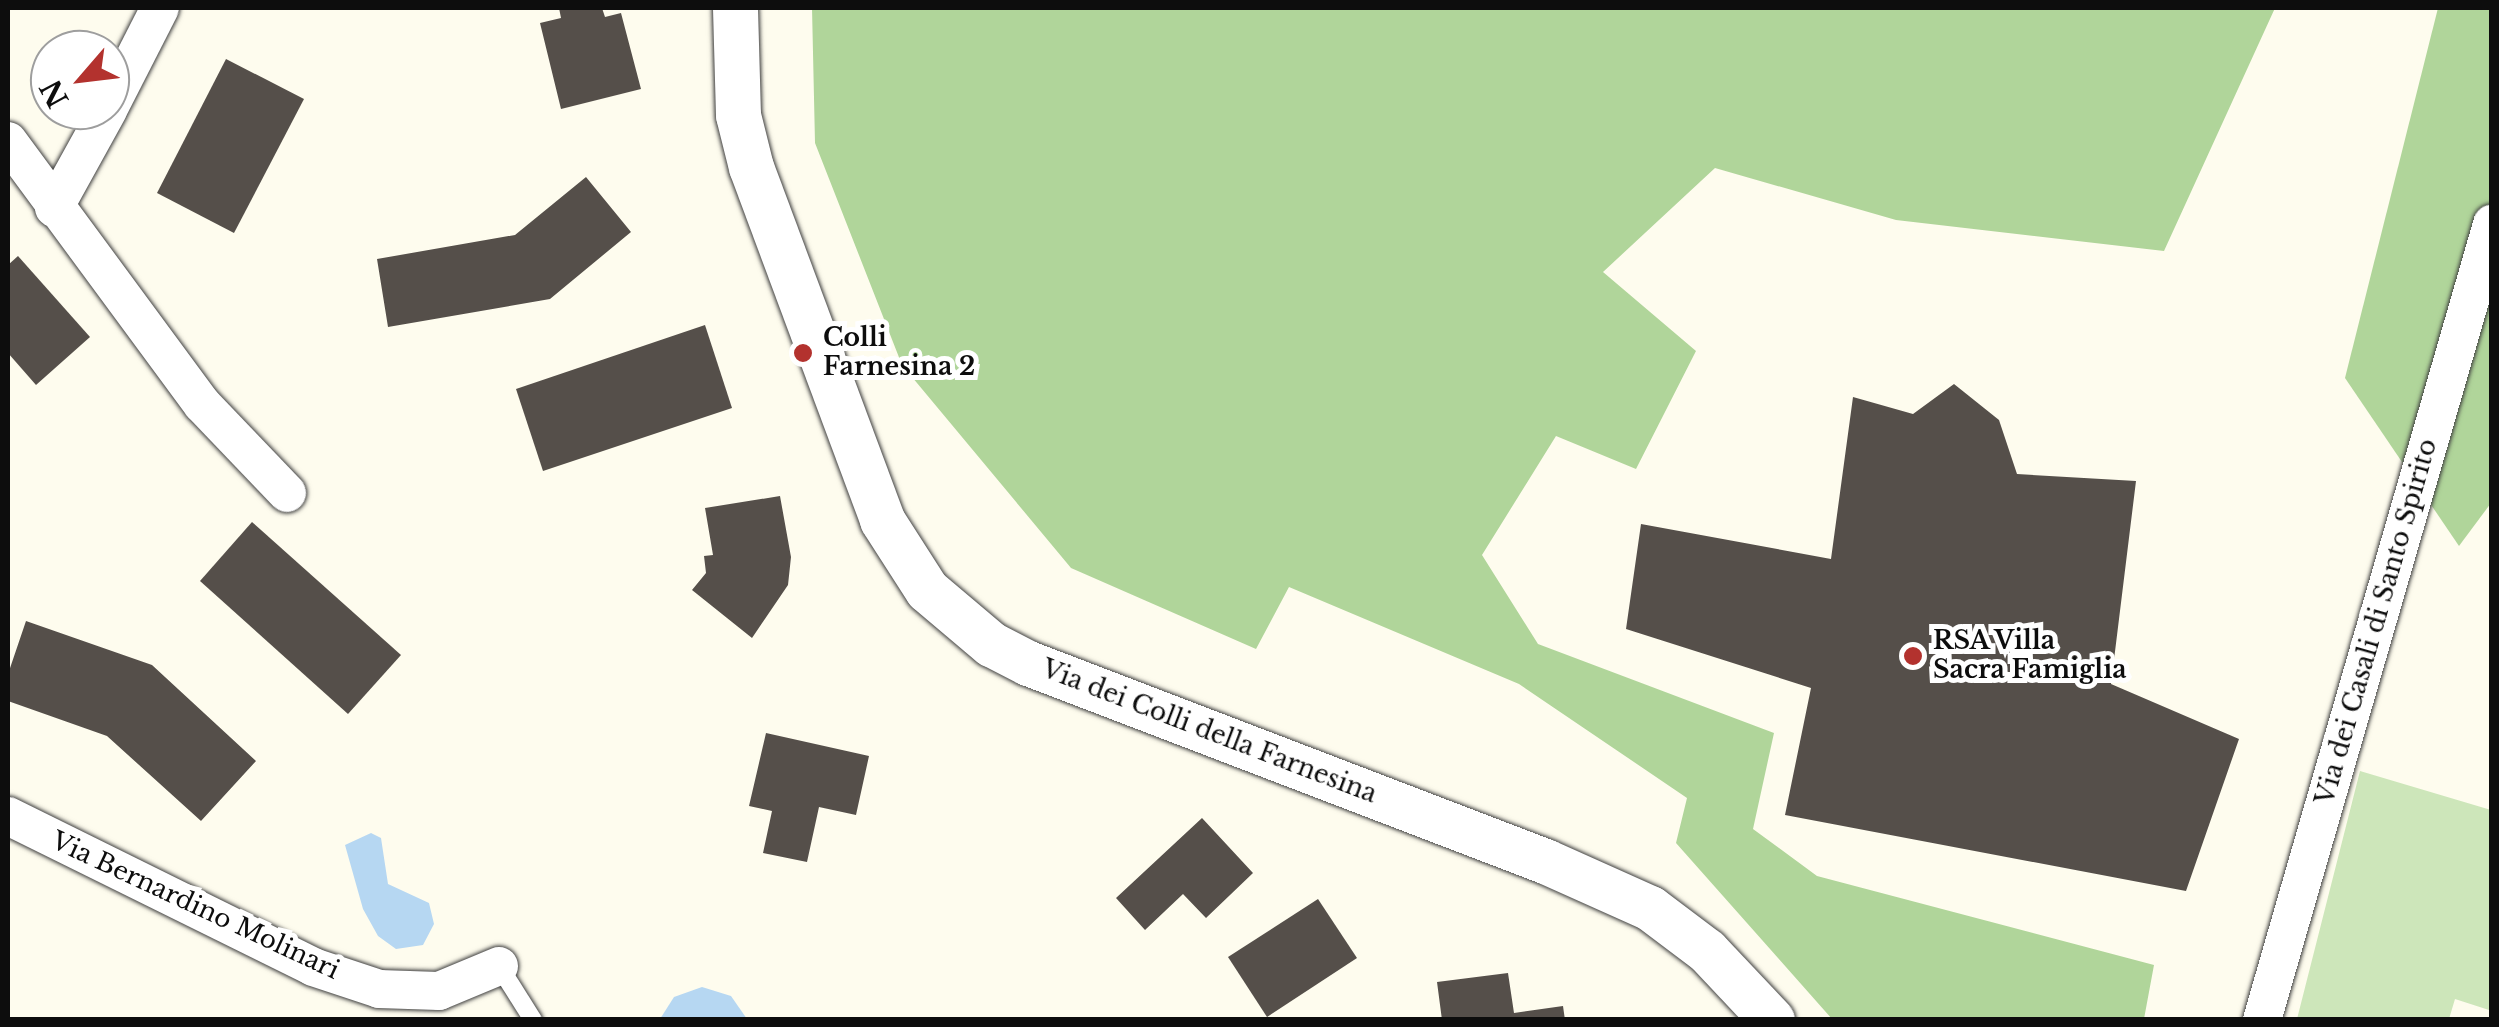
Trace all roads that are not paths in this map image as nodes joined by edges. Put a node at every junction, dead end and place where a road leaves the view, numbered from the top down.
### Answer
1 (160, 8) edge
2 (735, 8) edge
3 (130, 67) edge
4 (97, 130) edge
5 (8, 141) edge
6 (54, 208) junction
7 (2492, 224) edge
8 (287, 493) dead end
9 (8, 816) edge
10 (499, 966) joint
11 (532, 1020) edge
12 (1772, 1020) edge
13 (2262, 1020) edge

1 - 3 street
2 - 12 street, Via dei Colli della Farnesina
4 - 6 street
5 - 6 street
6 - 8 street
7 - 13 street, Via dei Casali di Santo Spirito
9 - 10 street, Via Bernardino Molinari
10 - 11 lane

